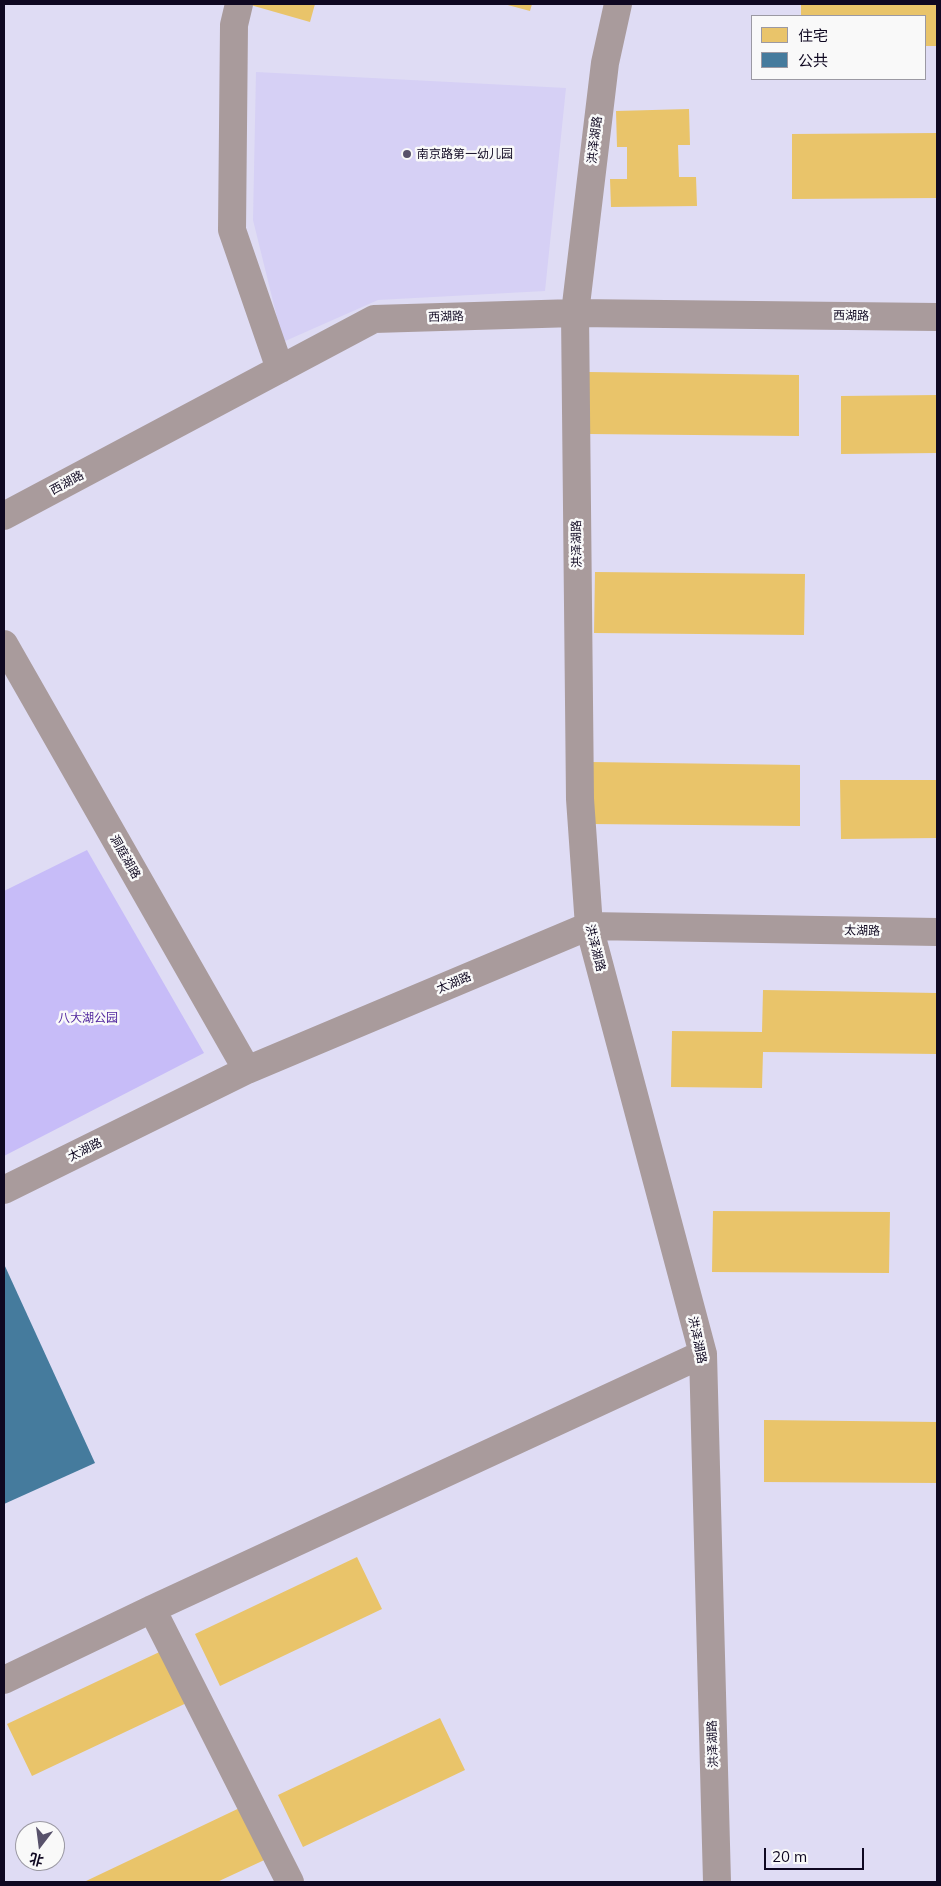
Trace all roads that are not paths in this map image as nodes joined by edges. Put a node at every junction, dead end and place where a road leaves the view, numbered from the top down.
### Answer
1 (239, 4) edge
2 (618, 4) edge
3 (575, 313) junction
4 (937, 317) edge
5 (280, 369) junction
6 (4, 516) edge
7 (4, 644) edge
8 (589, 926) junction
9 (937, 932) edge
10 (247, 1070) junction
11 (4, 1190) edge
12 (703, 1354) junction
13 (152, 1609) junction
14 (4, 1680) edge
15 (290, 1882) edge
16 (717, 1882) edge

1 - 5 street
2 - 3 street, 洪泽湖路
3 - 4 street, 西湖路
3 - 5 street, 西湖路
3 - 8 street, 洪泽湖路
5 - 6 street, 西湖路
7 - 10 street, 洞庭湖路
8 - 9 street, 太湖路
8 - 10 street, 太湖路
8 - 12 street, 洪泽湖路
10 - 11 street, 太湖路
12 - 13 street
12 - 16 street, 洪泽湖路
13 - 14 street
13 - 15 street

